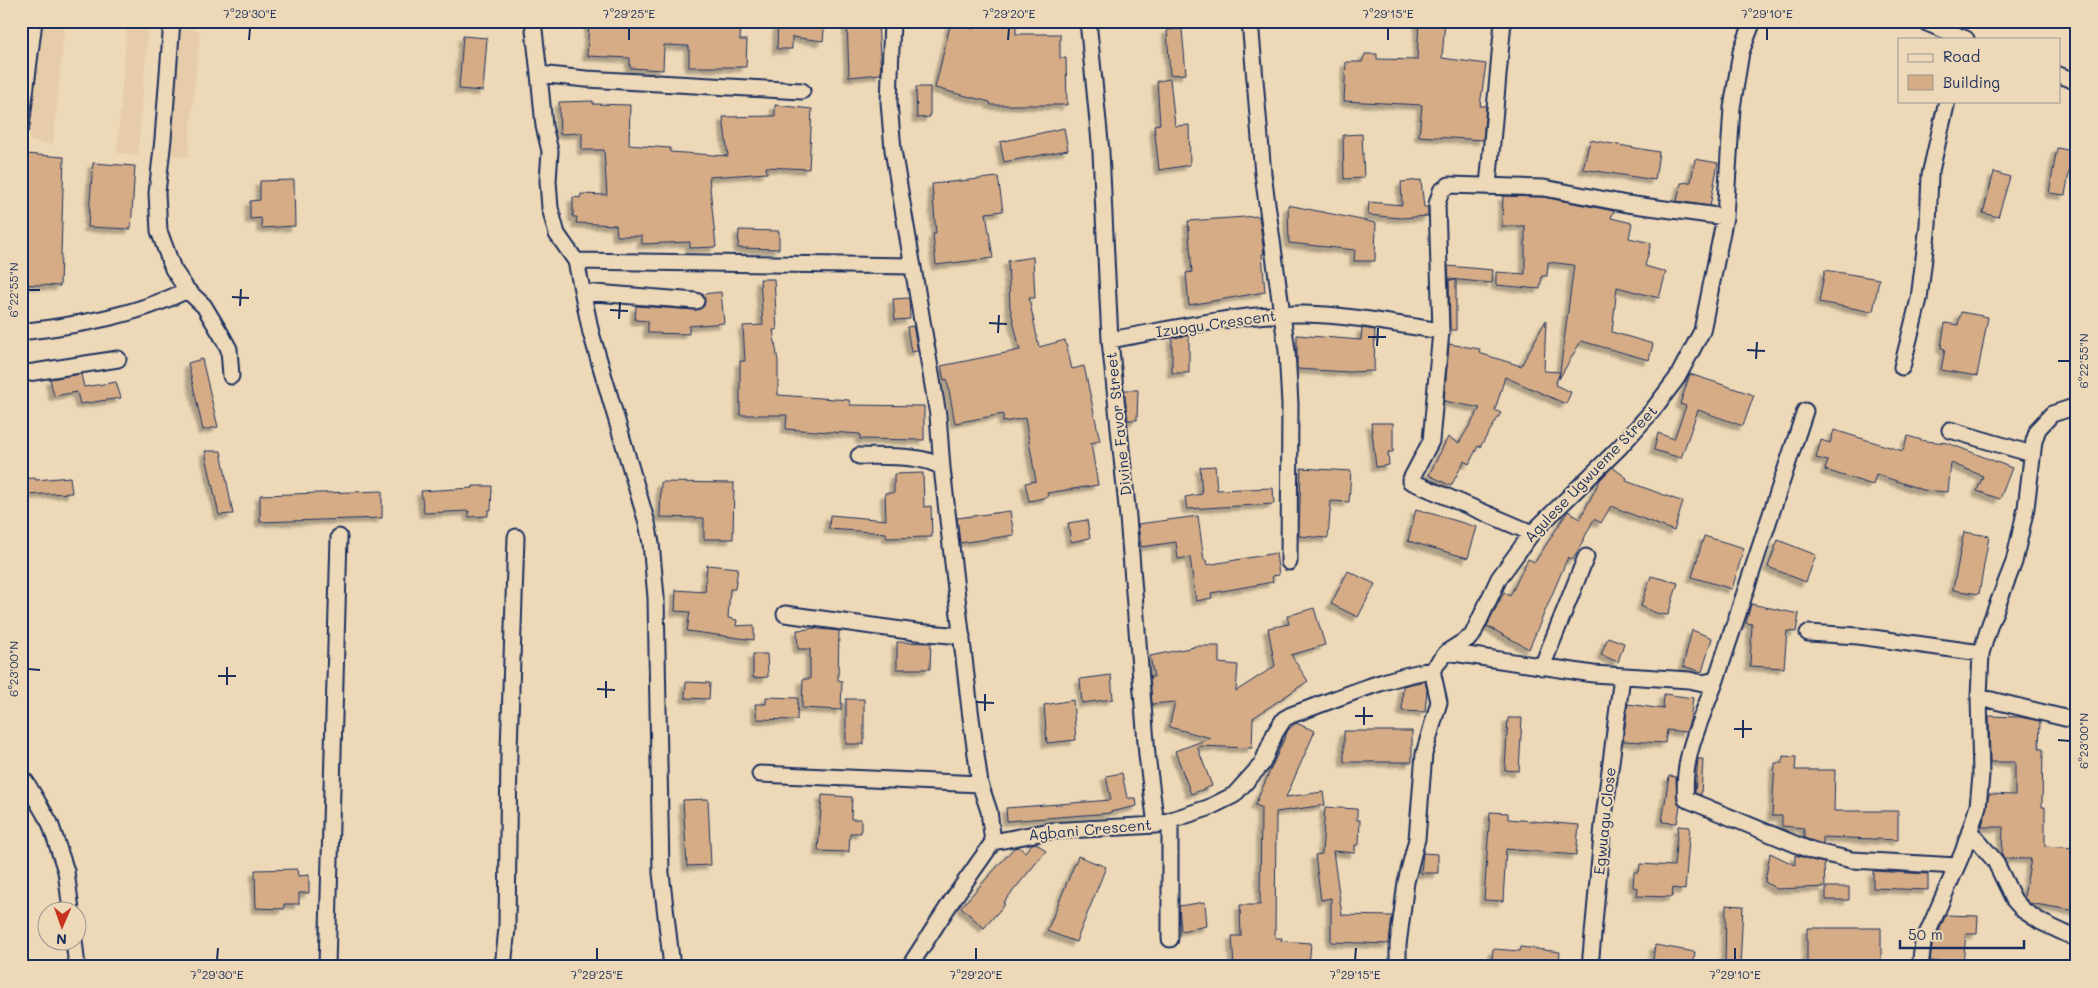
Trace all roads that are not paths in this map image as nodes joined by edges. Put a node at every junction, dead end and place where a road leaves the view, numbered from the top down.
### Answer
1 (34, 21) edge
2 (172, 21) edge
3 (533, 21) edge
4 (892, 21) edge
5 (1088, 21) edge
6 (1250, 21) edge
7 (1503, 21) edge
8 (1753, 21) edge
9 (1922, 21) edge
10 (1962, 38) edge
11 (539, 74) junction
12 (2060, 75) edge
13 (2077, 82) edge
14 (802, 91) dead end
15 (1946, 102) edge
16 (21, 126) edge
17 (1488, 186) junction
18 (1725, 217) junction
19 (576, 261) junction
20 (913, 266) junction
21 (187, 290) junction
22 (583, 292) junction
23 (696, 301) dead end
24 (1284, 315) junction
25 (1441, 331) junction
26 (21, 332) edge
27 (1110, 340) junction
28 (118, 359) dead end
29 (1902, 367) dead end
30 (21, 374) edge
31 (231, 376) dead end
32 (2077, 406) edge
33 (1805, 411) dead end
34 (1950, 430) dead end
35 (2032, 454) junction
36 (859, 456) dead end
37 (942, 468) junction
38 (1532, 533) junction
39 (339, 537) dead end
40 (516, 537) dead end
41 (1586, 558) dead end
42 (1289, 562) dead end
43 (785, 614) dead end
44 (1808, 633) dead end
45 (962, 636) junction
46 (1447, 652) junction
47 (1981, 653) junction
48 (1542, 666) junction
49 (1432, 670) junction
50 (1622, 676) junction
51 (1716, 680) junction
52 (1979, 697) junction
53 (2077, 721) edge
54 (760, 774) dead end
55 (21, 780) edge
56 (980, 784) junction
57 (1163, 823) junction
58 (1971, 833) junction
59 (994, 842) junction
60 (1957, 866) junction
61 (69, 900) edge
62 (1170, 939) dead end
63 (2077, 939) edge
64 (75, 950) edge
65 (77, 967) edge
66 (327, 967) edge
67 (503, 967) edge
68 (672, 967) edge
69 (909, 967) edge
70 (1398, 967) edge
71 (1590, 967) edge
72 (1920, 967) edge

1 - 16 street
2 - 21 street
3 - 11 street
4 - 20 street
5 - 27 street, Divine Favor Street
6 - 24 street
7 - 17 street
8 - 18 street, Agulese Ugwueme Street
9 - 10 street
11 - 14 street
11 - 19 street
12 - 13 street
15 - 29 street
17 - 18 street
17 - 25 street
18 - 38 street, Agulese Ugwueme Street
19 - 20 street
19 - 22 street
20 - 37 street
21 - 26 street
21 - 31 street
22 - 23 street
22 - 68 street
24 - 25 street, Izuogu Crescent
24 - 27 street, Izuogu Crescent
24 - 42 street
25 - 38 street
27 - 57 street, Divine Favor Street
28 - 30 street
32 - 35 street
33 - 51 street
34 - 35 street
35 - 47 street
36 - 37 street
37 - 45 street
38 - 46 street, Agulese Ugwueme Street
39 - 66 street
40 - 67 street
41 - 48 street
43 - 45 street
44 - 47 street
45 - 56 street
46 - 48 street
46 - 49 street, Agulese Ugwueme Street
47 - 52 street
48 - 50 street
49 - 57 street, Agbani Crescent
49 - 70 street
50 - 51 street
50 - 71 street, Egwuagu Close
51 - 60 street
52 - 53 street
52 - 58 street
54 - 56 street
55 - 61 street
56 - 59 street
57 - 59 street, Agbani Crescent
57 - 62 street, Divine Favor Street
58 - 60 street
58 - 63 street
59 - 69 street
60 - 72 street
64 - 65 street

